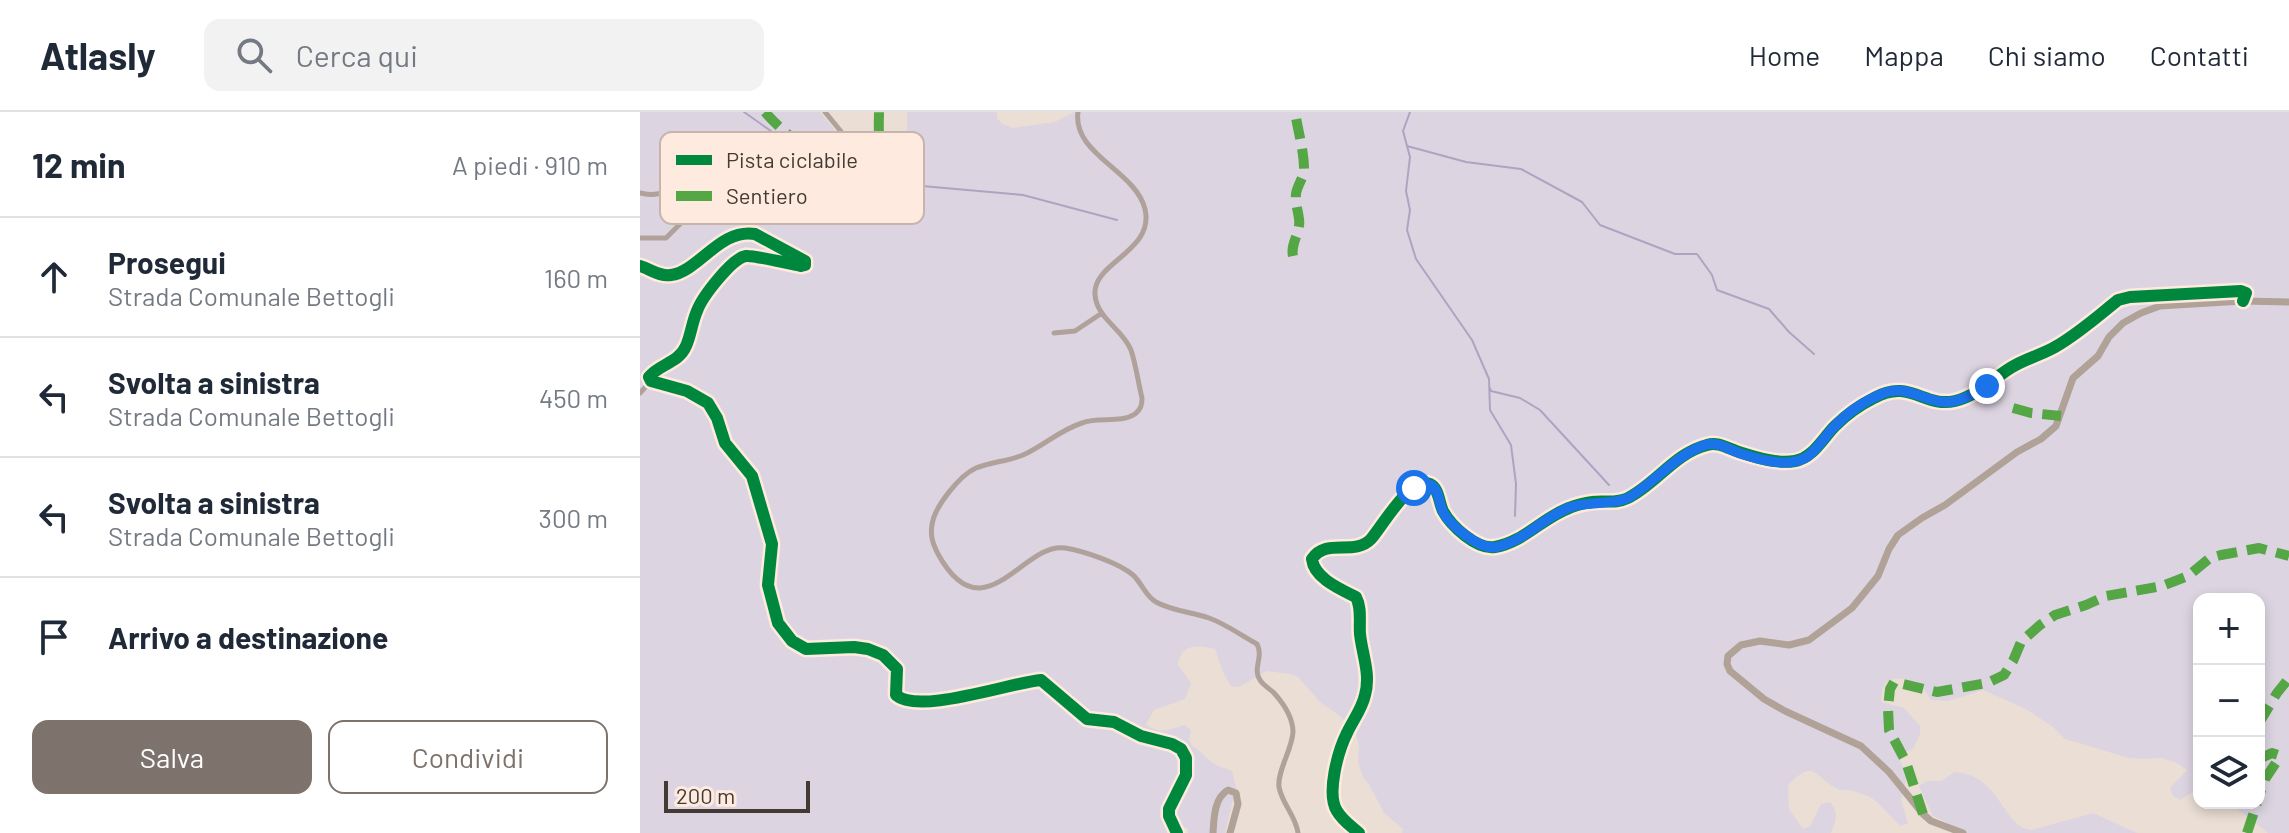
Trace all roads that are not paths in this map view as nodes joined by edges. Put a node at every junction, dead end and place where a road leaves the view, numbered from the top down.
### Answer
1 (825, 112) edge
2 (1078, 112) edge
3 (841, 132) edge
4 (640, 193) edge
5 (660, 194) edge
6 (680, 224) edge
7 (640, 238) edge
8 (640, 266) edge
9 (2243, 301) junction
10 (2289, 302) edge
11 (1102, 313) junction
12 (1054, 333) dead end
13 (651, 381) junction
14 (640, 393) edge
15 (1177, 833) edge
16 (1213, 833) edge
17 (1230, 833) edge
18 (1298, 833) edge
19 (1359, 833) edge
20 (1963, 833) edge

1 - 3 street
2 - 11 street
4 - 5 street
6 - 7 street
8 - 13 street
9 - 10 street
9 - 19 street
9 - 20 street
11 - 12 street
11 - 18 street
13 - 14 street
13 - 15 street
16 - 17 street

